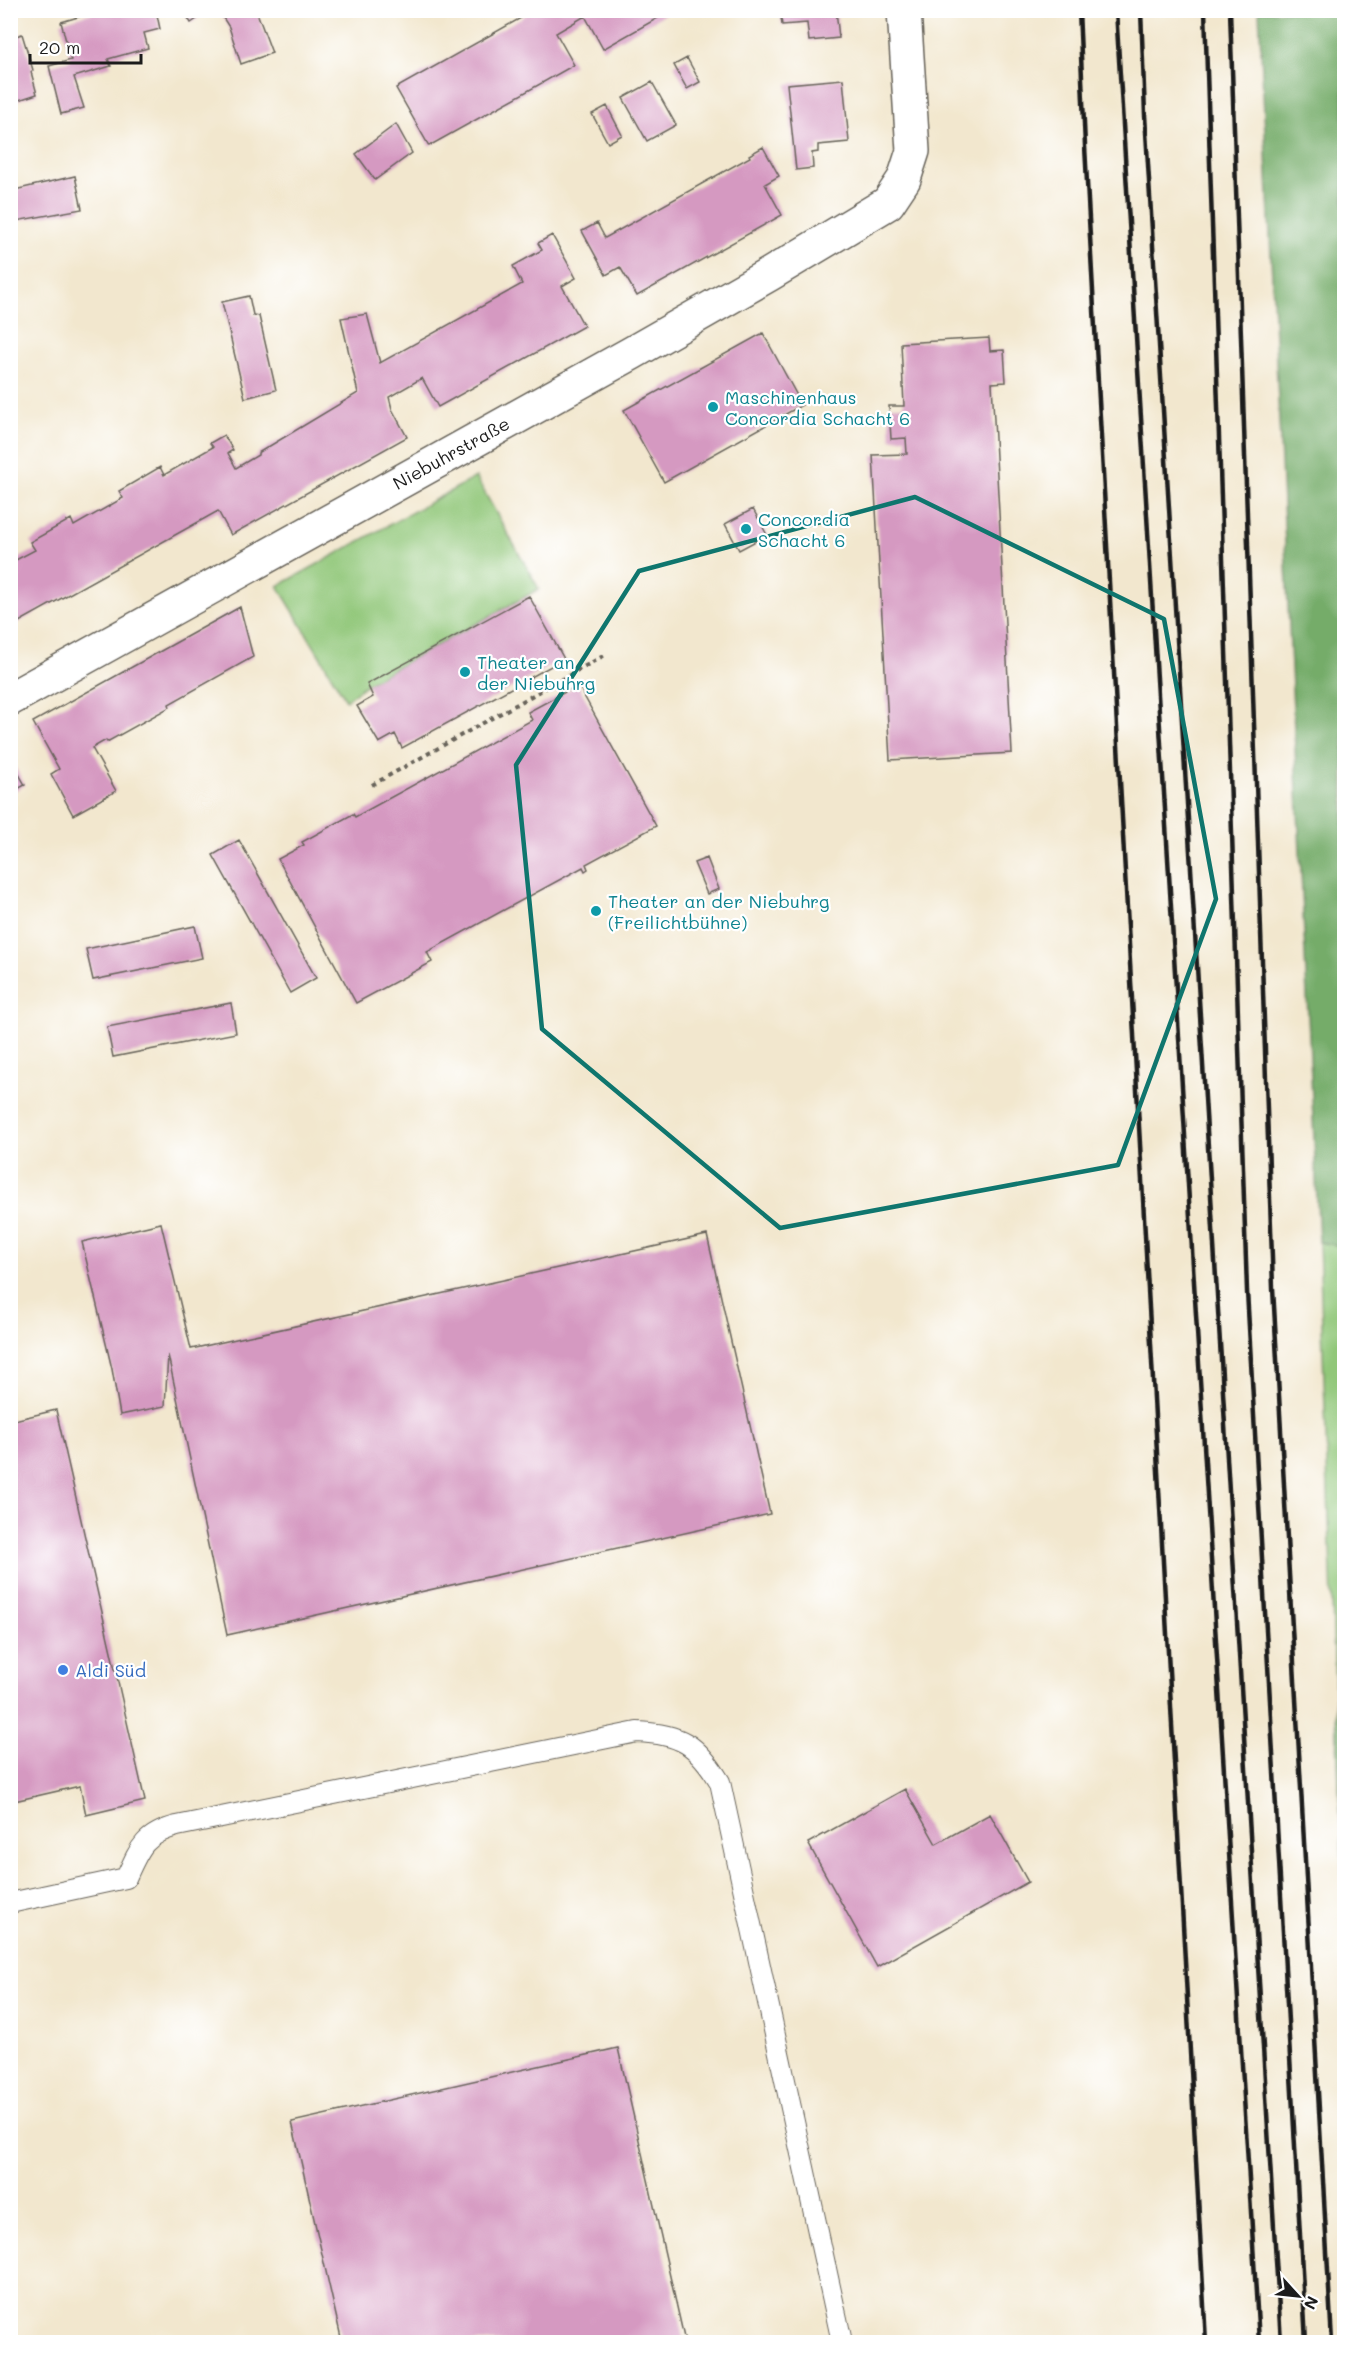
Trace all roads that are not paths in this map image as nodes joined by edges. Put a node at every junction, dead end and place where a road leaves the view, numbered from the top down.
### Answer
1 (904, 10) edge
2 (10, 699) edge
3 (10, 1903) edge
4 (842, 2343) edge

1 - 2 street, Niebuhrstraße
3 - 4 lane

